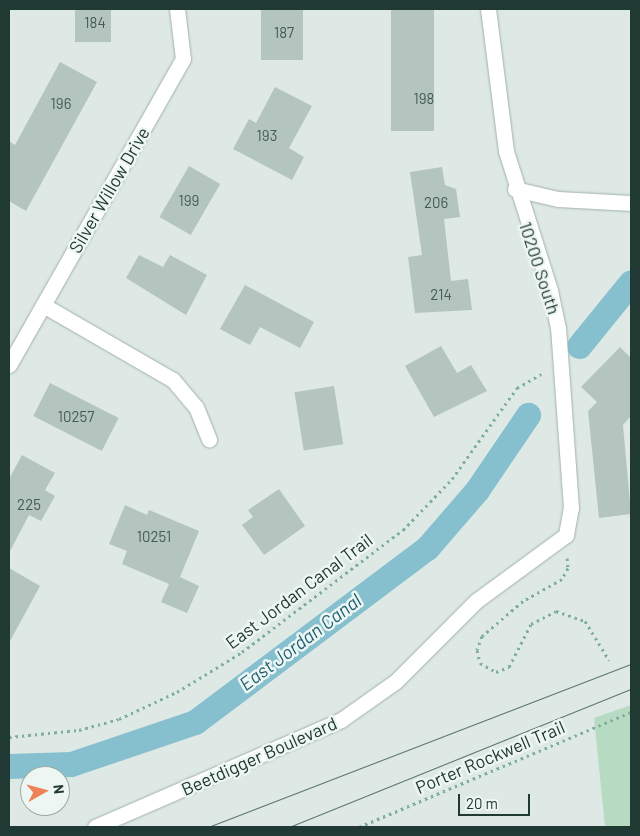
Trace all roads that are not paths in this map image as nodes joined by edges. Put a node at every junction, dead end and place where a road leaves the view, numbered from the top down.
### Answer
1 (177, 9) edge
2 (488, 9) edge
3 (514, 189) junction
4 (631, 203) edge
5 (43, 305) junction
6 (9, 365) edge
7 (209, 440) dead end
8 (547, 552) joint
9 (95, 827) edge

1 - 5 street, Silver Willow Drive
2 - 3 street, 10200 South
3 - 4 street
3 - 8 street, 10200 South
5 - 6 street, Silver Willow Drive
5 - 7 street
8 - 9 street, Beetdigger Boulevard

